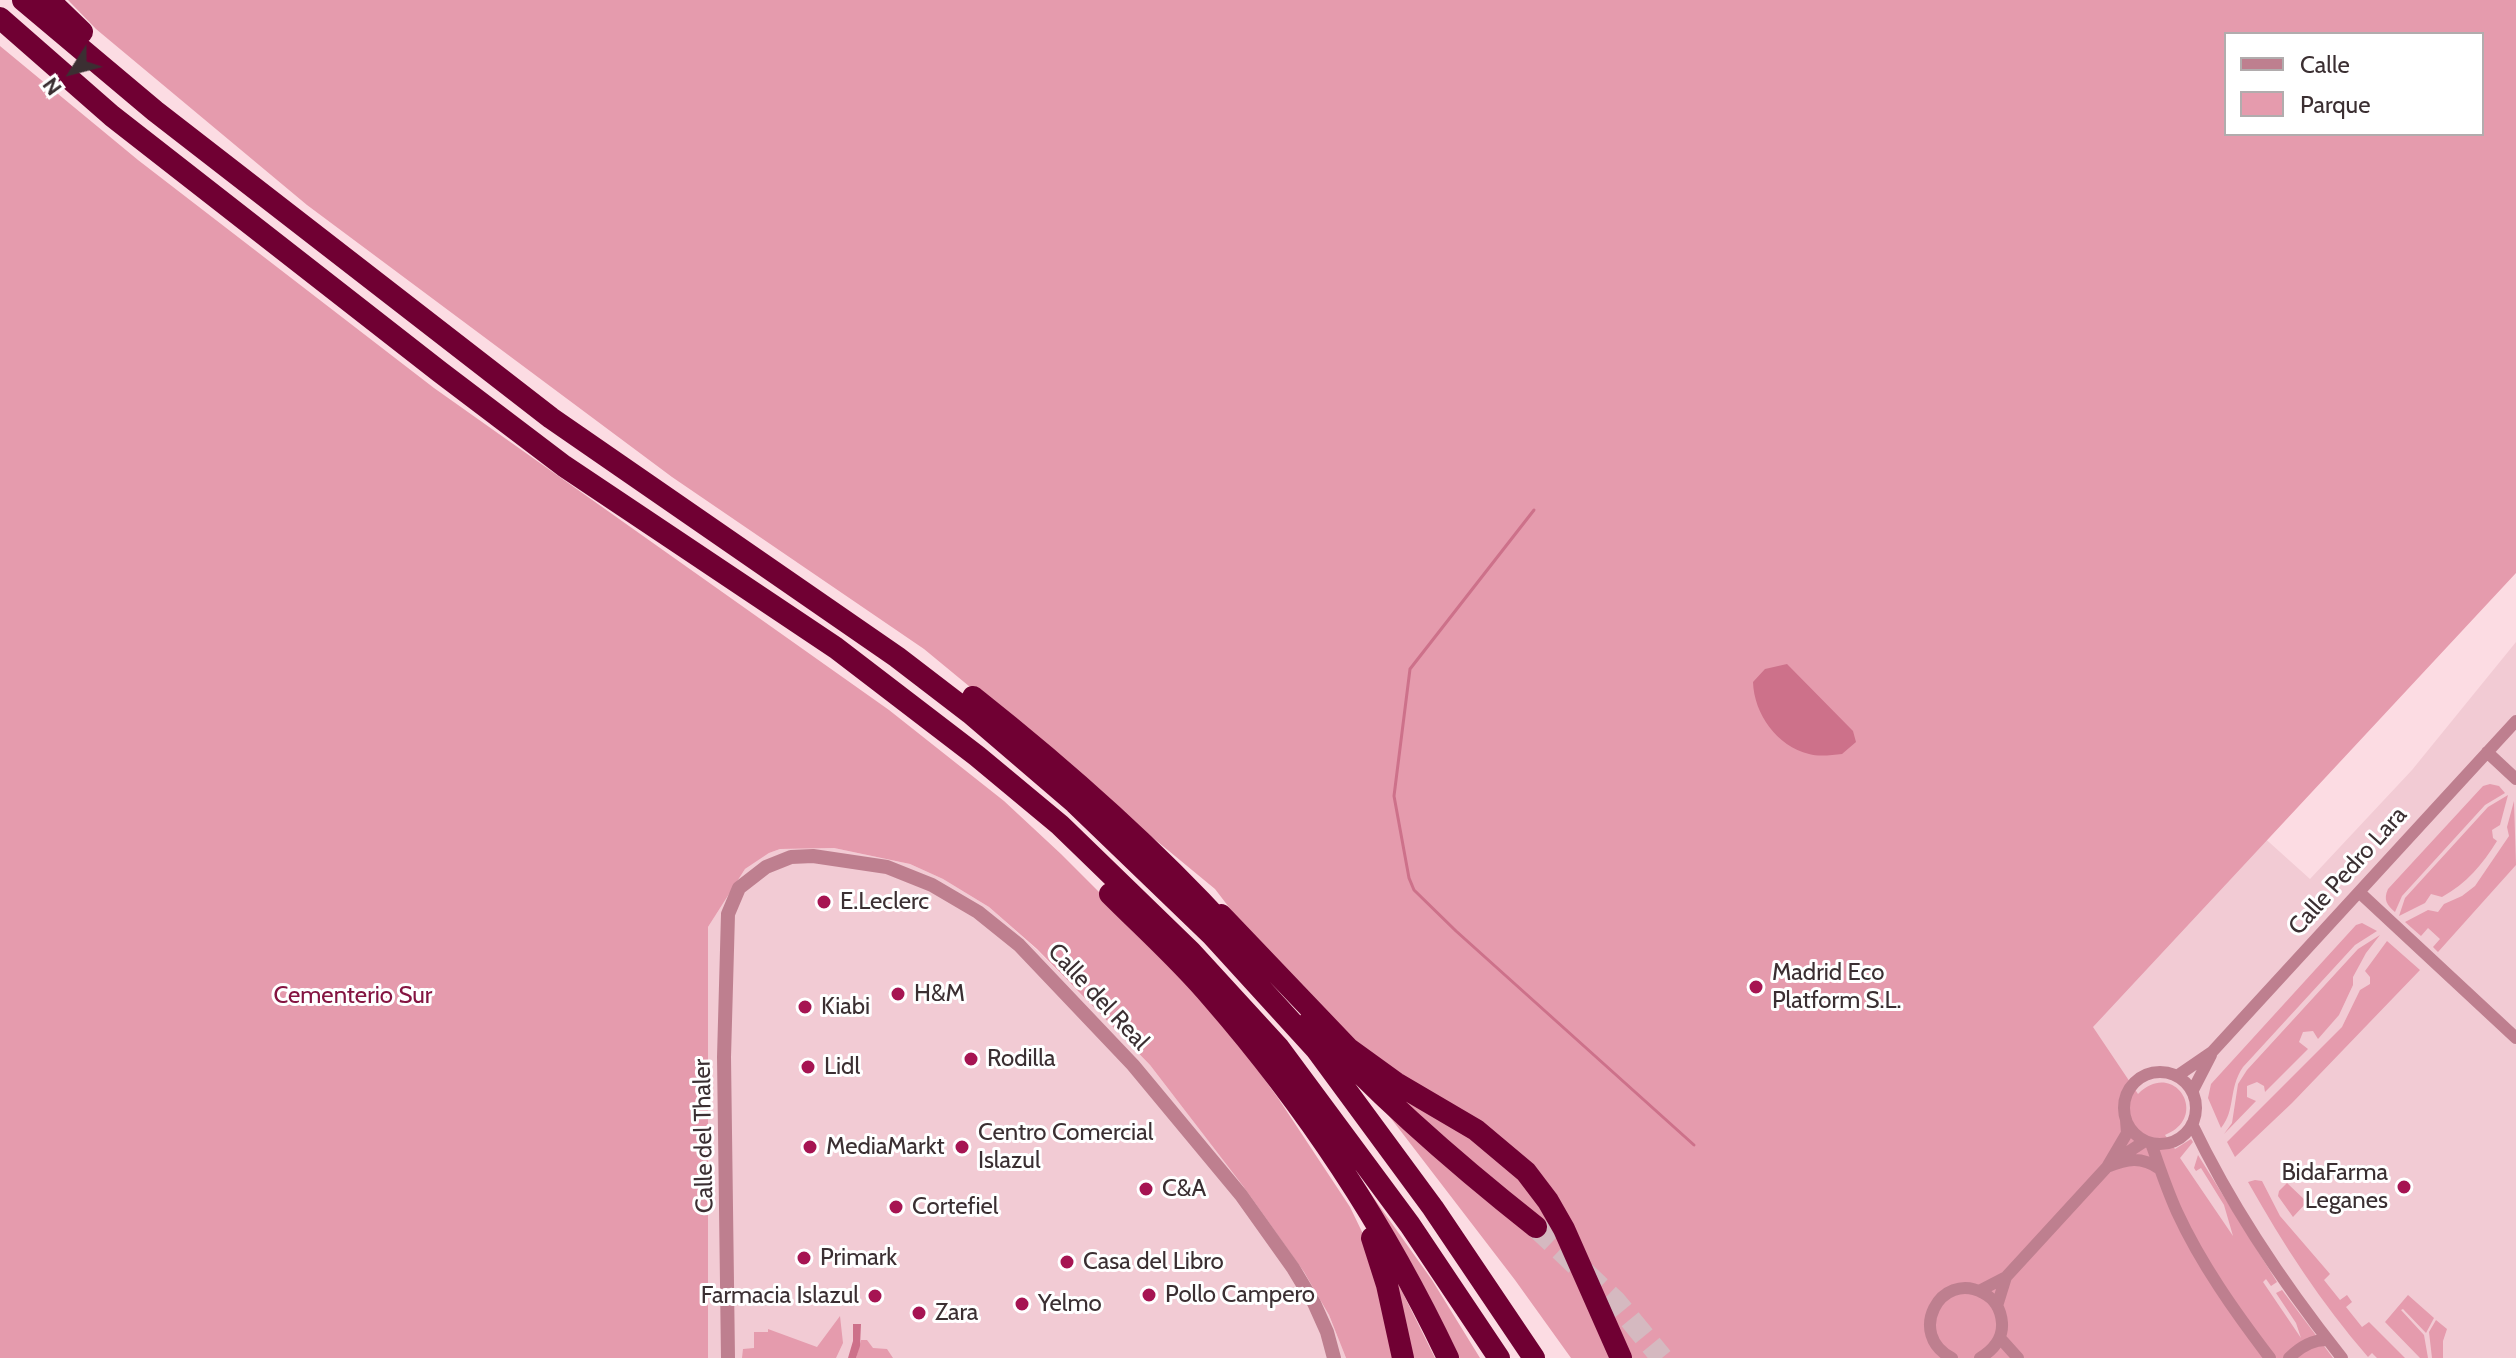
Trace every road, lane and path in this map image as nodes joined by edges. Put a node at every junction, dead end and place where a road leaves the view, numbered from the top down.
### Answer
1 (23, 0) edge
2 (49, 0) edge
3 (0, 18) edge
4 (132, 93) junction
5 (803, 591) junction
6 (778, 610) junction
7 (2516, 721) edge
8 (2487, 752) junction
9 (2516, 779) edge
10 (1136, 836) junction
11 (2359, 892) junction
12 (728, 914) joint
13 (2516, 1038) edge
14 (2212, 1052) junction
15 (2177, 1076) junction
16 (1277, 1080) junction
17 (2192, 1092) junction
18 (2126, 1120) junction
19 (2192, 1124) junction
20 (2148, 1142) junction
21 (2107, 1167) junction
22 (2161, 1170) junction
23 (1536, 1227) tunnel mouth
24 (2006, 1277) junction
25 (1979, 1291) junction
26 (1997, 1306) junction
27 (2000, 1338) junction
28 (2328, 1340) junction
29 (1989, 1356) edge
30 (728, 1358) edge
31 (1334, 1358) edge
32 (1403, 1358) edge
33 (1448, 1358) edge
34 (1499, 1358) edge
35 (1534, 1358) edge
36 (1621, 1358) edge
37 (1952, 1358) edge
38 (2018, 1358) edge
39 (2270, 1358) edge
40 (2289, 1358) edge
41 (2342, 1358) edge

1 - 4 highway
2 - 4 highway
3 - 6 highway
4 - 5 highway
5 - 10 highway
5 - 35 highway
6 - 16 highway
6 - 34 highway
7 - 8 street, Calle Pedro Lara
8 - 9 street
8 - 11 street, Calle Pedro Lara
10 - 23 highway
10 - 36 highway
11 - 13 street
11 - 14 street, Calle Pedro Lara
12 - 30 street, Calle del Thaler
12 - 31 street, Calle del Real
14 - 15 street, Calle Pedro Lara
14 - 17 street, Calle Pedro Lara
15 - 17 street
15 - 18 street
16 - 32 highway
16 - 33 highway
17 - 19 street
18 - 20 street
18 - 21 street
19 - 20 street
19 - 28 street
20 - 21 street
20 - 22 street
21 - 22 street
21 - 24 street
22 - 39 street
24 - 25 street
24 - 26 street
25 - 26 street
25 - 37 street
26 - 27 street
27 - 29 street
27 - 38 street
28 - 40 street
28 - 41 street

